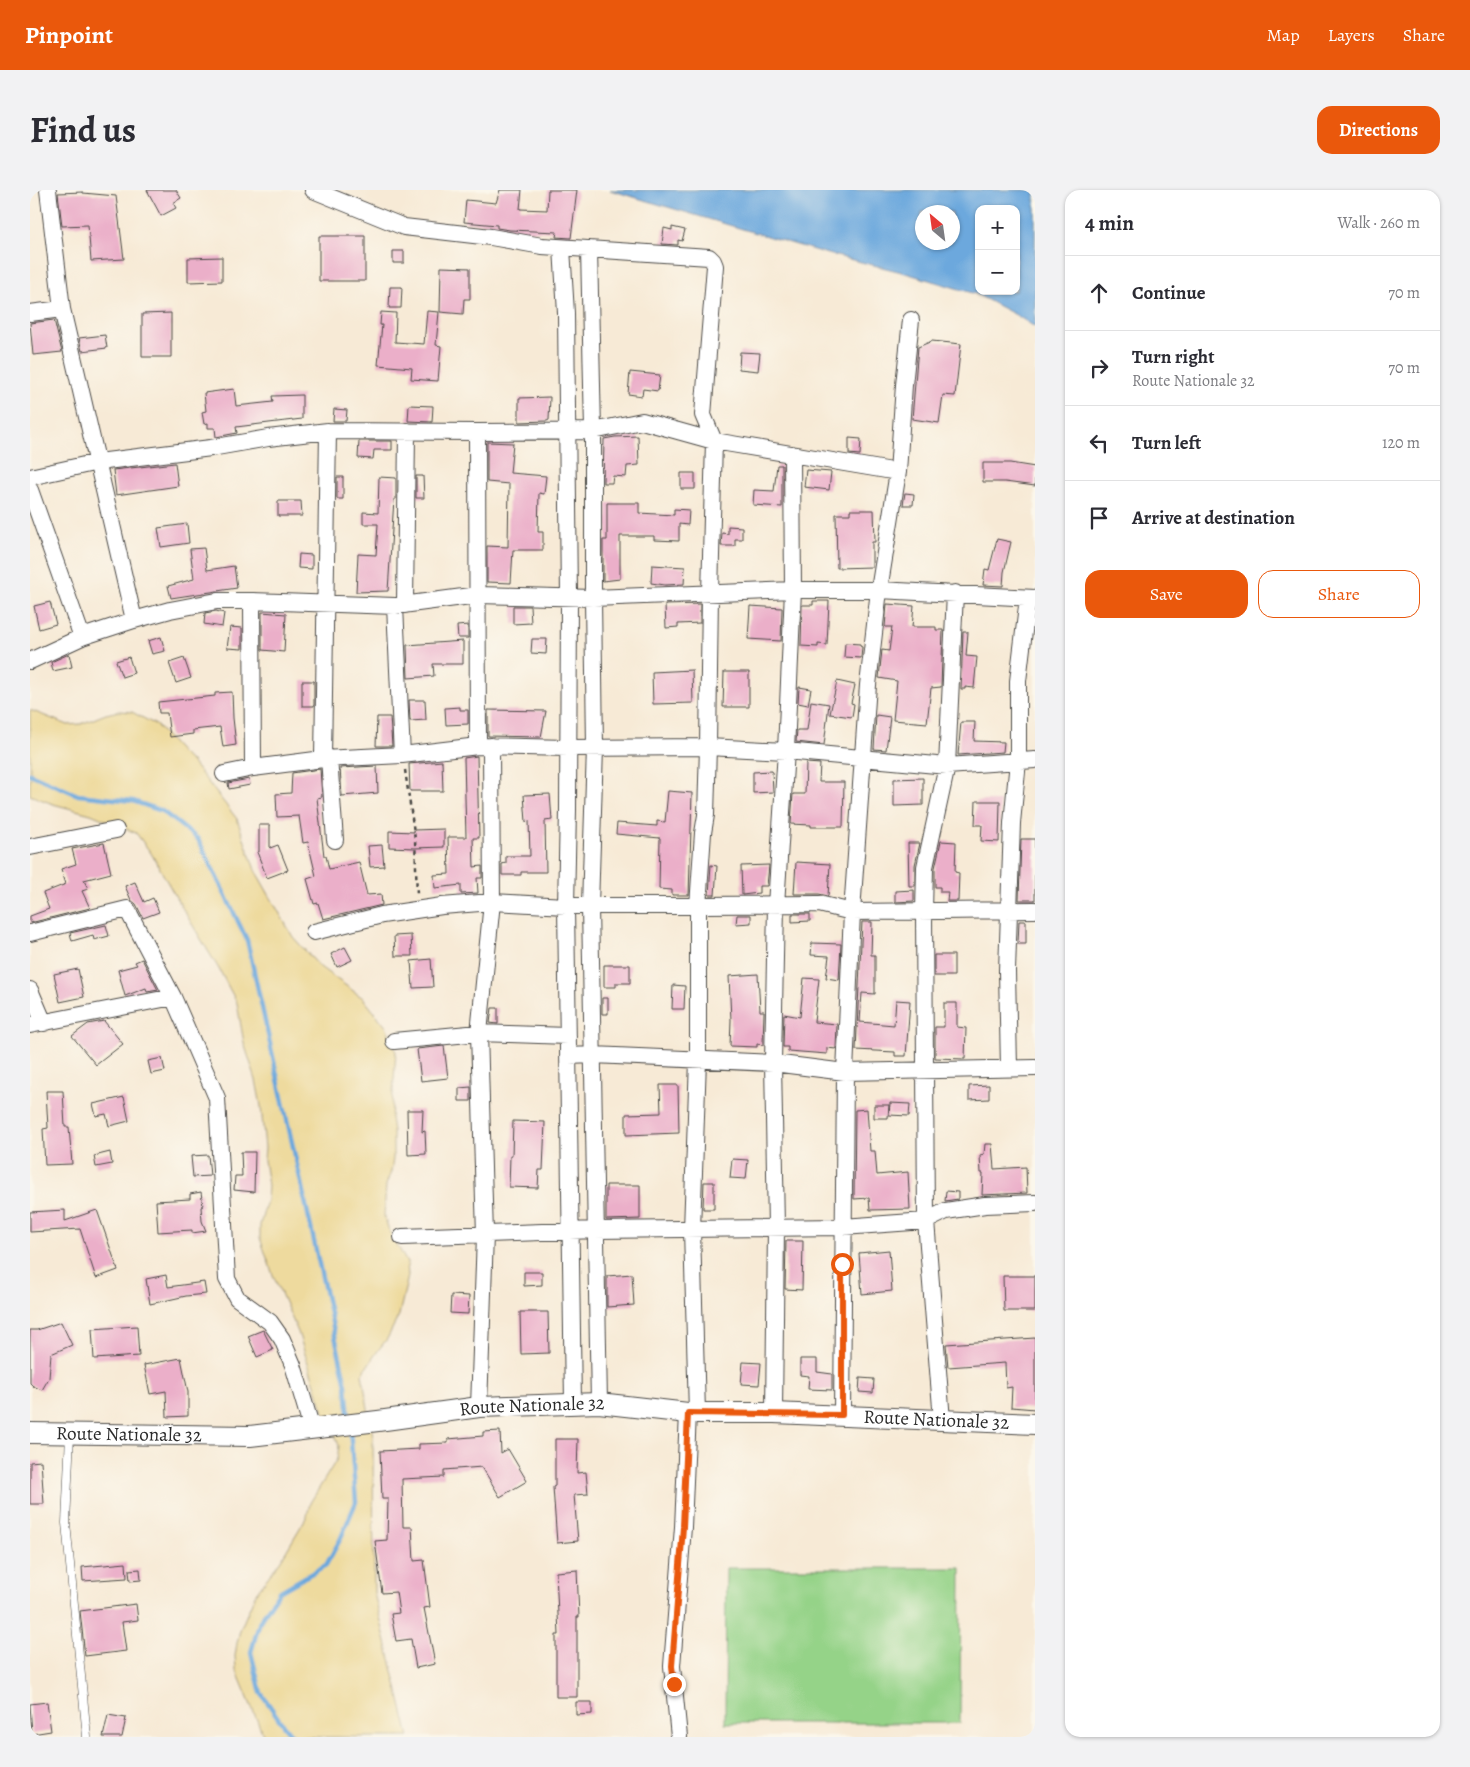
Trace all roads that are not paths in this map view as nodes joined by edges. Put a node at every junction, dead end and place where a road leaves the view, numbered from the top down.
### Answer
1 (48, 190) edge
2 (313, 190) edge
3 (562, 248) junction
4 (590, 249) junction
5 (62, 309) junction
6 (566, 312) junction
7 (591, 312) junction
8 (30, 313) edge
9 (911, 320) dead end
10 (328, 431) junction
11 (407, 431) junction
12 (567, 431) junction
13 (593, 431) junction
14 (477, 432) junction
15 (714, 440) junction
16 (792, 454) junction
17 (98, 462) junction
18 (898, 472) junction
19 (30, 477) edge
20 (30, 490) edge
21 (793, 590) junction
22 (879, 590) junction
23 (955, 593) junction
24 (710, 594) junction
25 (478, 595) junction
26 (569, 598) junction
27 (593, 598) junction
28 (1032, 598) edge
29 (252, 601) junction
30 (326, 603) junction
31 (400, 606) junction
32 (134, 620) junction
33 (82, 637) junction
34 (30, 662) edge
35 (485, 746) junction
36 (708, 747) junction
37 (568, 748) junction
38 (595, 748) junction
39 (786, 751) junction
40 (402, 754) junction
41 (326, 758) junction
42 (863, 758) junction
43 (1035, 760) edge
44 (1018, 761) junction
45 (947, 766) junction
46 (253, 768) junction
47 (224, 774) dead end
48 (116, 830) dead end
49 (335, 840) dead end
50 (30, 847) edge
51 (492, 902) junction
52 (776, 905) junction
53 (566, 906) junction
54 (590, 906) junction
55 (698, 906) junction
56 (1035, 910) edge
57 (1010, 911) junction
58 (852, 912) junction
59 (924, 912) junction
60 (314, 932) dead end
61 (30, 933) edge
62 (30, 990) edge
63 (173, 997) junction
64 (37, 1024) edge
65 (479, 1033) junction
66 (568, 1036) junction
67 (394, 1041) dead end
68 (593, 1055) junction
69 (569, 1056) junction
70 (698, 1060) junction
71 (773, 1064) junction
72 (1009, 1068) junction
73 (1035, 1068) edge
74 (924, 1070) junction
75 (845, 1072) junction
76 (1035, 1203) edge
77 (926, 1221) junction
78 (776, 1227) junction
79 (842, 1227) junction
80 (692, 1229) junction
81 (596, 1230) junction
82 (571, 1232) junction
83 (485, 1235) junction
84 (402, 1237) dead end
85 (599, 1403) junction
86 (573, 1404) junction
87 (479, 1407) junction
88 (692, 1413) junction
89 (774, 1413) junction
90 (842, 1415) junction
91 (942, 1420) junction
92 (1035, 1424) edge
93 (312, 1429) junction
94 (30, 1433) edge
95 (70, 1434) junction
96 (87, 1737) edge
97 (679, 1737) edge

1 - 5 street
2 - 3 street
3 - 4 street
3 - 6 street
4 - 7 street
4 - 15 street
5 - 8 street
5 - 17 street
6 - 7 street
6 - 12 street
7 - 13 street
9 - 18 street
10 - 11 street
10 - 17 street
10 - 30 street
11 - 14 street
11 - 31 street
12 - 13 street
12 - 14 street
12 - 26 street
13 - 15 street
13 - 27 street
14 - 25 street
15 - 16 street
15 - 24 street
16 - 18 street
16 - 21 street
17 - 19 street
17 - 32 street
18 - 22 street
20 - 33 street
21 - 22 street
21 - 24 street
21 - 39 street
22 - 23 street
22 - 42 street
23 - 28 street
23 - 45 street
24 - 27 street
24 - 36 street
25 - 26 street
25 - 31 street
25 - 35 street
26 - 27 street
26 - 37 street
27 - 38 street
28 - 44 street
29 - 30 street
29 - 32 street
29 - 46 street
30 - 31 street
30 - 41 street
31 - 40 street
32 - 33 street
33 - 34 street
35 - 37 street
35 - 40 street
35 - 51 street
36 - 38 street
36 - 39 street
36 - 55 street
37 - 38 street
37 - 53 street
38 - 54 street
39 - 42 street
39 - 52 street
40 - 41 street
41 - 46 street
41 - 49 street
42 - 45 street
42 - 58 street
43 - 44 street
44 - 45 street
44 - 57 street
45 - 59 street
46 - 47 street
48 - 50 street
51 - 53 street
51 - 60 street
51 - 65 street
52 - 55 street
52 - 58 street
52 - 71 street
53 - 54 street
53 - 66 street
54 - 55 street
54 - 68 street
55 - 70 street
56 - 57 street
57 - 59 street
57 - 72 street
58 - 59 street
58 - 75 street
59 - 74 street
61 - 63 street
62 - 64 street
63 - 64 street
63 - 93 street
65 - 66 street
65 - 67 street
65 - 83 street
66 - 69 street
68 - 69 street
68 - 70 street
68 - 81 street
69 - 82 street
70 - 71 street
70 - 80 street
71 - 75 street
71 - 78 street
72 - 73 street
72 - 74 street
74 - 75 street
74 - 77 street
75 - 79 street
76 - 77 street
77 - 79 street
77 - 91 street
78 - 79 street
78 - 80 street
78 - 89 street
79 - 90 street
80 - 81 street
80 - 88 street
81 - 82 street
81 - 85 street
82 - 83 street
82 - 86 street
83 - 84 street
83 - 87 street
85 - 86 street, Route Nationale 32
85 - 88 street, Route Nationale 32
86 - 87 street, Route Nationale 32
87 - 93 street, Route Nationale 32
88 - 89 street, Route Nationale 32
88 - 97 street
89 - 90 street, Route Nationale 32
90 - 91 street, Route Nationale 32
91 - 92 street, Route Nationale 32
93 - 95 street, Route Nationale 32
94 - 95 street, Route Nationale 32
95 - 96 lane

